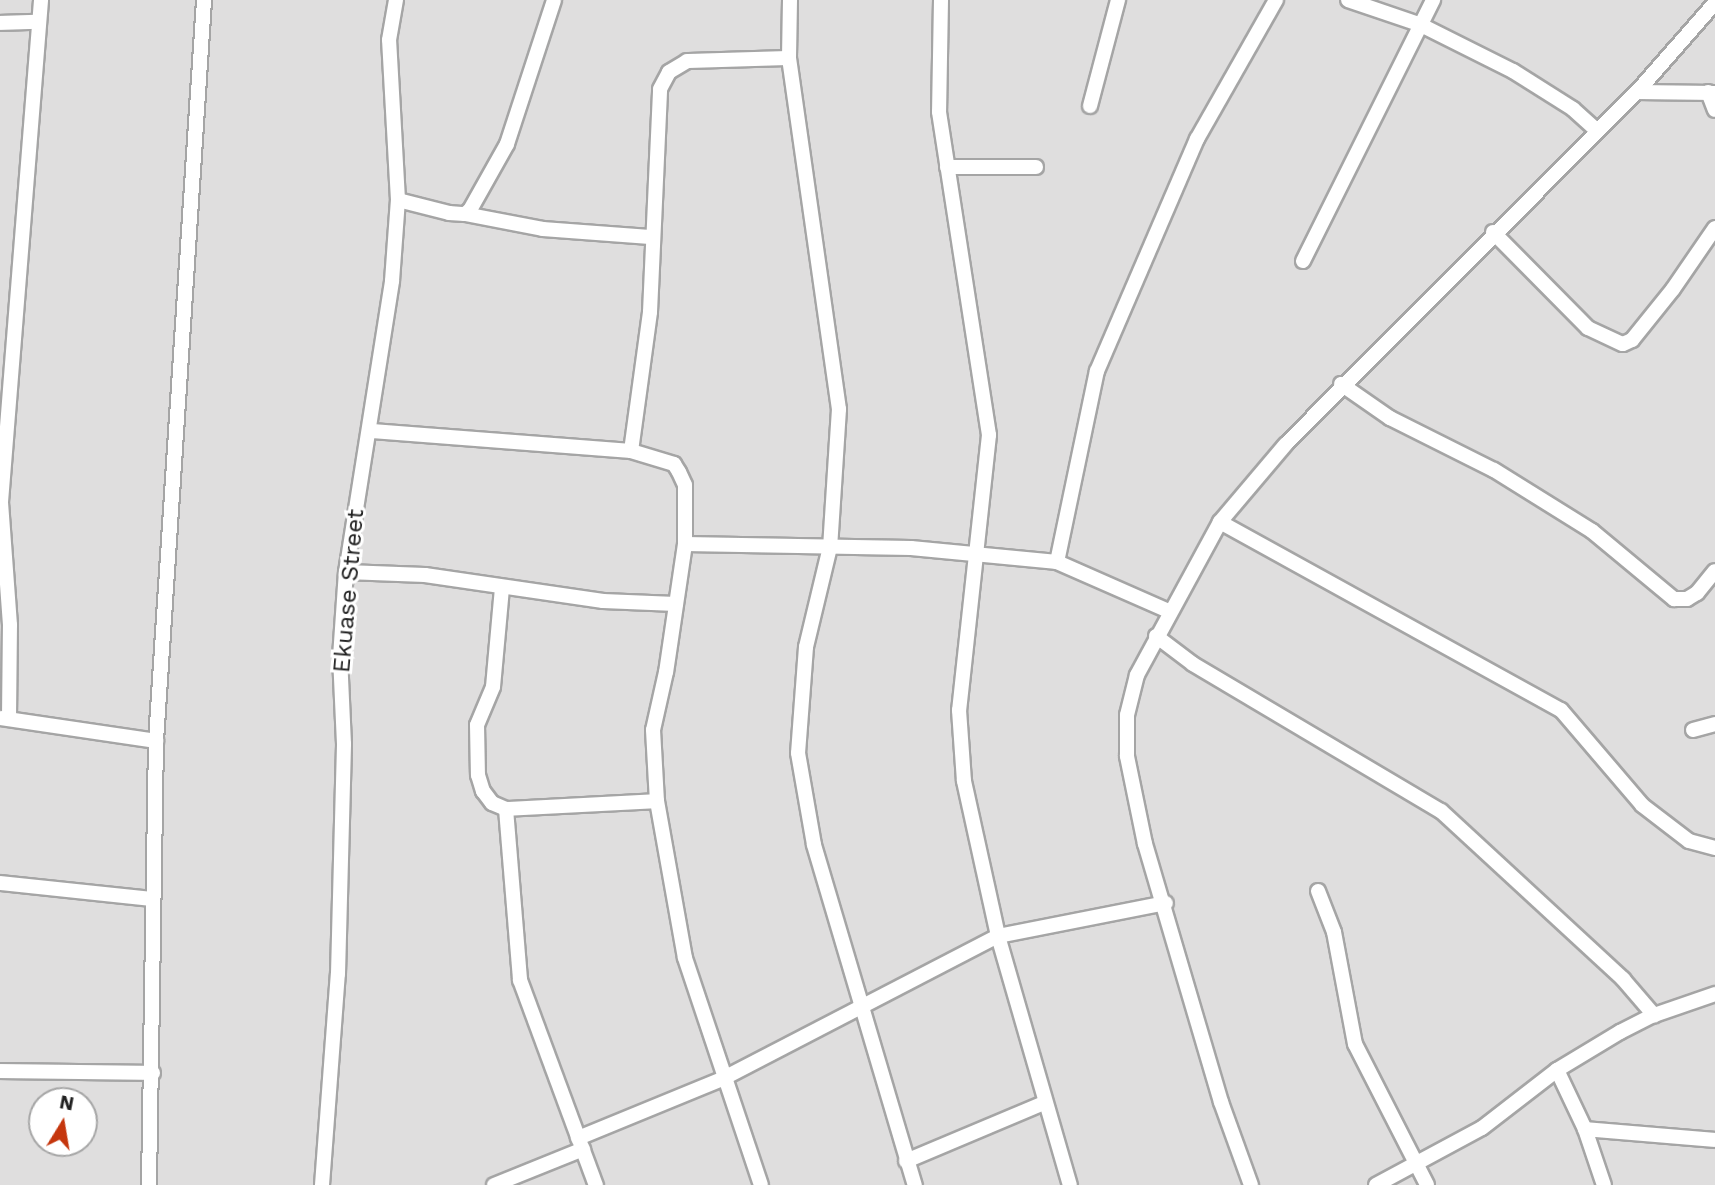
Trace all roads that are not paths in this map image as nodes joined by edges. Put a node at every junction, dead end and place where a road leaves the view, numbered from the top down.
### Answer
1 (41, 0) edge
2 (204, 0) edge
3 (396, 0) edge
4 (554, 0) edge
5 (790, 0) edge
6 (941, 0) edge
7 (1118, 0) edge
8 (1276, 0) edge
9 (1348, 0) edge
10 (1433, 0) edge
11 (1715, 3) edge
12 (38, 22) junction
13 (0, 23) edge
14 (1419, 24) junction
15 (789, 58) junction
16 (1637, 92) junction
17 (1712, 92) edge
18 (1090, 106) dead end
19 (1715, 110) edge
20 (1596, 130) junction
21 (947, 167) junction
22 (1036, 167) dead end
23 (398, 200) junction
24 (465, 214) junction
25 (1715, 228) edge
26 (1493, 232) junction
27 (650, 237) junction
28 (1303, 261) dead end
29 (1342, 384) junction
30 (372, 431) junction
31 (631, 451) junction
32 (1220, 522) junction
33 (685, 544) junction
34 (830, 547) junction
35 (1, 553) edge
36 (974, 556) junction
37 (1057, 562) junction
38 (1715, 571) edge
39 (346, 572) junction
40 (502, 588) junction
41 (676, 604) junction
42 (1171, 612) junction
43 (1156, 636) junction
44 (4, 718) edge
45 (1715, 724) edge
46 (1693, 730) dead end
47 (156, 741) junction
48 (657, 800) junction
49 (506, 809) junction
50 (1715, 848) edge
51 (0, 883) edge
52 (1318, 891) dead end
53 (152, 899) junction
54 (1166, 903) junction
55 (998, 936) junction
56 (1715, 994) edge
57 (862, 1009) junction
58 (1654, 1015) junction
59 (1557, 1070) junction
60 (0, 1071) edge
61 (153, 1073) junction
62 (722, 1079) junction
63 (1044, 1103) junction
64 (1585, 1129) junction
65 (1715, 1140) edge
66 (581, 1144) junction
67 (906, 1161) junction
68 (1418, 1164) junction
69 (149, 1185) edge
70 (322, 1185) edge
71 (494, 1185) edge
72 (596, 1185) edge
73 (761, 1185) edge
74 (915, 1185) edge
75 (1070, 1185) edge
76 (1251, 1185) edge
77 (1376, 1185) edge
78 (1427, 1185) edge
79 (1604, 1185) edge

1 - 12 street
2 - 47 street
3 - 23 street, Ekuase Street
4 - 24 street
5 - 15 street
6 - 21 street
7 - 18 street
8 - 37 street
9 - 14 street
10 - 14 street
11 - 16 street
12 - 13 street
12 - 35 street
14 - 20 street
14 - 28 street
15 - 27 street
15 - 34 street
16 - 17 street
16 - 20 street
17 - 19 street
20 - 26 street
21 - 22 street
21 - 36 street
23 - 24 street
23 - 30 street, Ekuase Street
24 - 27 street
25 - 26 street
26 - 29 street
27 - 31 street
29 - 32 street
29 - 38 street
30 - 31 street
30 - 39 street, Ekuase Street
31 - 33 street
32 - 42 street
32 - 50 street
33 - 34 street
33 - 41 street
34 - 36 street
34 - 57 street
35 - 44 street
36 - 37 street
36 - 55 street
37 - 42 street
39 - 40 street
39 - 70 street, Ekuase Street
40 - 41 street
40 - 49 street
41 - 48 street
42 - 43 street
43 - 54 street
43 - 58 street
44 - 47 street
45 - 46 street
47 - 53 street
48 - 49 street
48 - 62 street
49 - 66 street
51 - 53 street
52 - 68 street
53 - 61 street
54 - 55 street
54 - 76 street
55 - 57 street
55 - 63 street
56 - 58 street
57 - 62 street
57 - 67 street
58 - 59 street
59 - 64 street
59 - 68 street
60 - 61 street
61 - 69 street
62 - 66 street
62 - 73 street
63 - 67 street
63 - 75 street
64 - 65 street
64 - 79 street
66 - 71 street
66 - 72 street
67 - 74 street
68 - 77 street
68 - 78 street

